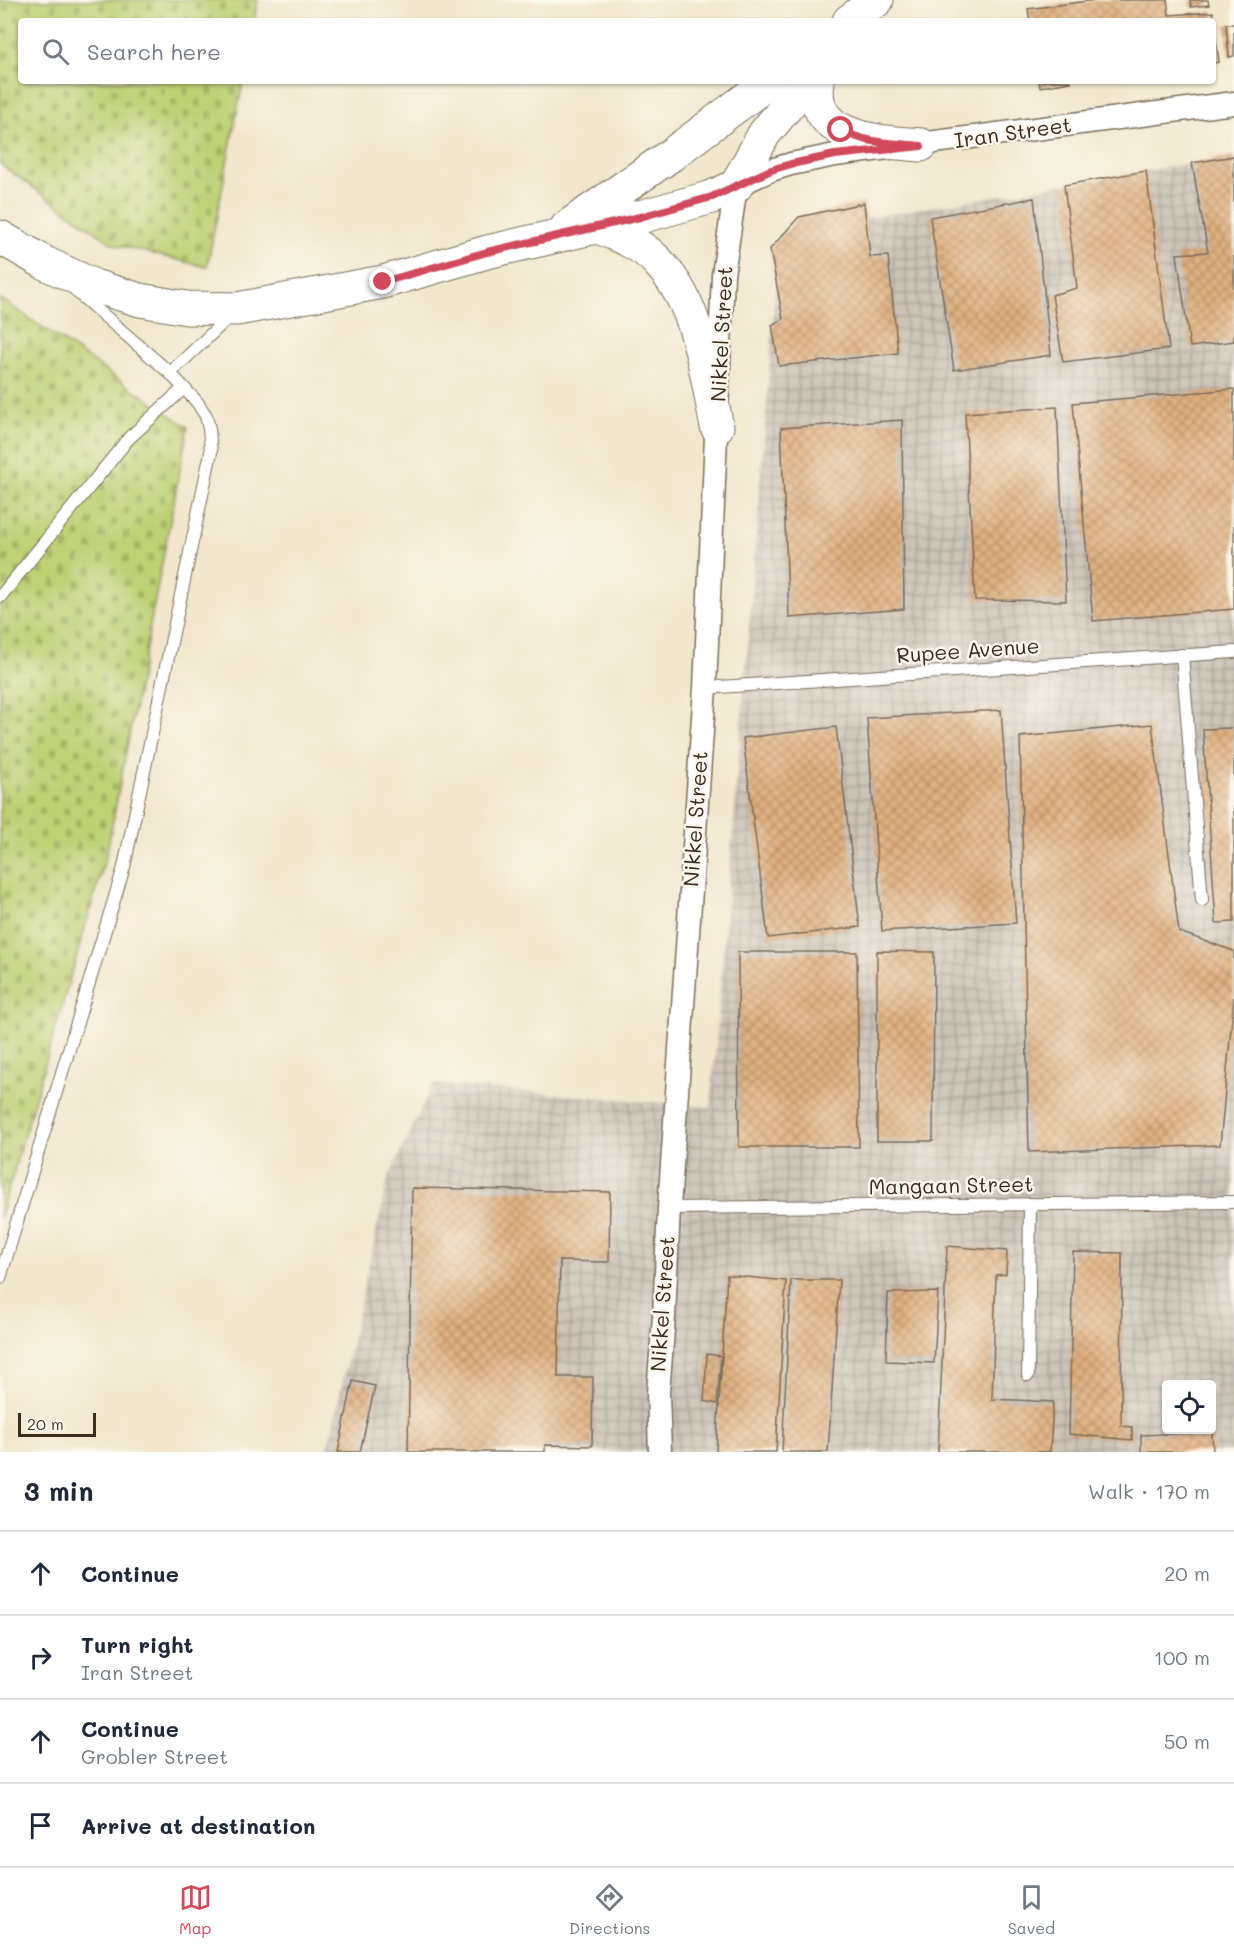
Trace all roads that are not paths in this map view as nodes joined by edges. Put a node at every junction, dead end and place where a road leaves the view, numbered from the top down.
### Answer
1 (877, 0) edge
2 (883, 0) edge
3 (853, 18) edge
4 (865, 18) edge
5 (766, 84) edge
6 (806, 84) edge
7 (818, 84) edge
8 (1234, 103) edge
9 (921, 146) junction
10 (736, 186) junction
11 (598, 227) junction
12 (0, 237) edge
13 (552, 237) junction
14 (45, 263) junction
15 (237, 309) junction
16 (170, 373) junction
17 (184, 388) junction
18 (717, 427) junction
19 (0, 597) edge
20 (1234, 652) edge
21 (1182, 656) junction
22 (705, 688) junction
23 (1202, 900) dead end
24 (1234, 1202) edge
25 (1030, 1204) junction
26 (669, 1208) junction
27 (0, 1278) edge
28 (1028, 1376) dead end
29 (660, 1452) edge

1 - 3 main road
2 - 4 main road
5 - 13 main road
6 - 10 main road
7 - 9 main road
8 - 9 street, Iran Street
9 - 10 street, Iran Street
10 - 11 main road, Iran Street
10 - 18 street, Nikkel Street
11 - 13 main road, Iran Street
11 - 18 main road
12 - 14 main road, Iran Street
13 - 15 main road, Iran Street
14 - 15 main road, Iran Street
14 - 16 lane
15 - 16 lane
16 - 17 lane
17 - 19 lane
17 - 27 lane
18 - 22 street, Nikkel Street
20 - 21 lane, Rupee Avenue
21 - 22 lane, Rupee Avenue
21 - 23 lane
22 - 26 street, Nikkel Street
24 - 25 lane, Mangaan Street
25 - 26 lane, Mangaan Street
25 - 28 lane
26 - 29 street, Nikkel Street

